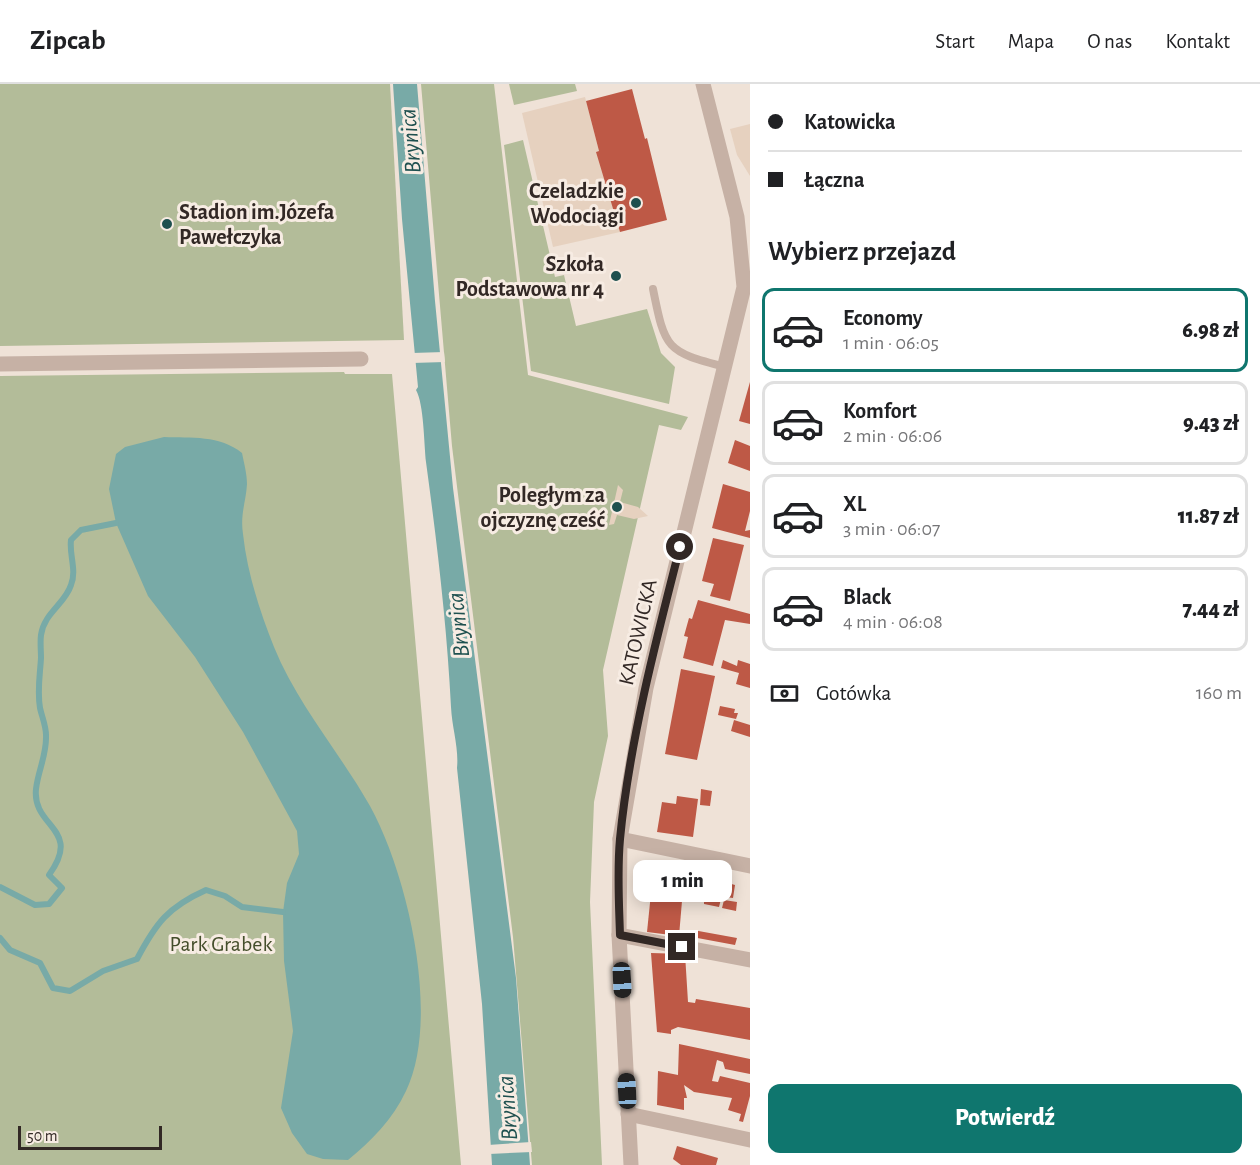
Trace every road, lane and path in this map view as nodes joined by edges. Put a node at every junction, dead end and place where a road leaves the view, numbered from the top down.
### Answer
1 (703, 84) edge
2 (744, 217) edge
3 (653, 289) dead end
4 (361, 359) dead end
5 (0, 364) edge
6 (726, 367) junction
7 (620, 839) junction
8 (750, 866) edge
9 (620, 935) junction
10 (750, 960) edge
11 (628, 1114) junction
12 (750, 1140) edge
13 (631, 1165) edge

1 - 2 street, KATOWICKA
2 - 6 street, KATOWICKA
3 - 6 lane
4 - 5 street
6 - 7 street, KATOWICKA
7 - 8 street
7 - 9 street, KATOWICKA
9 - 10 street
9 - 11 street, KATOWICKA
11 - 12 street
11 - 13 street, KATOWICKA

